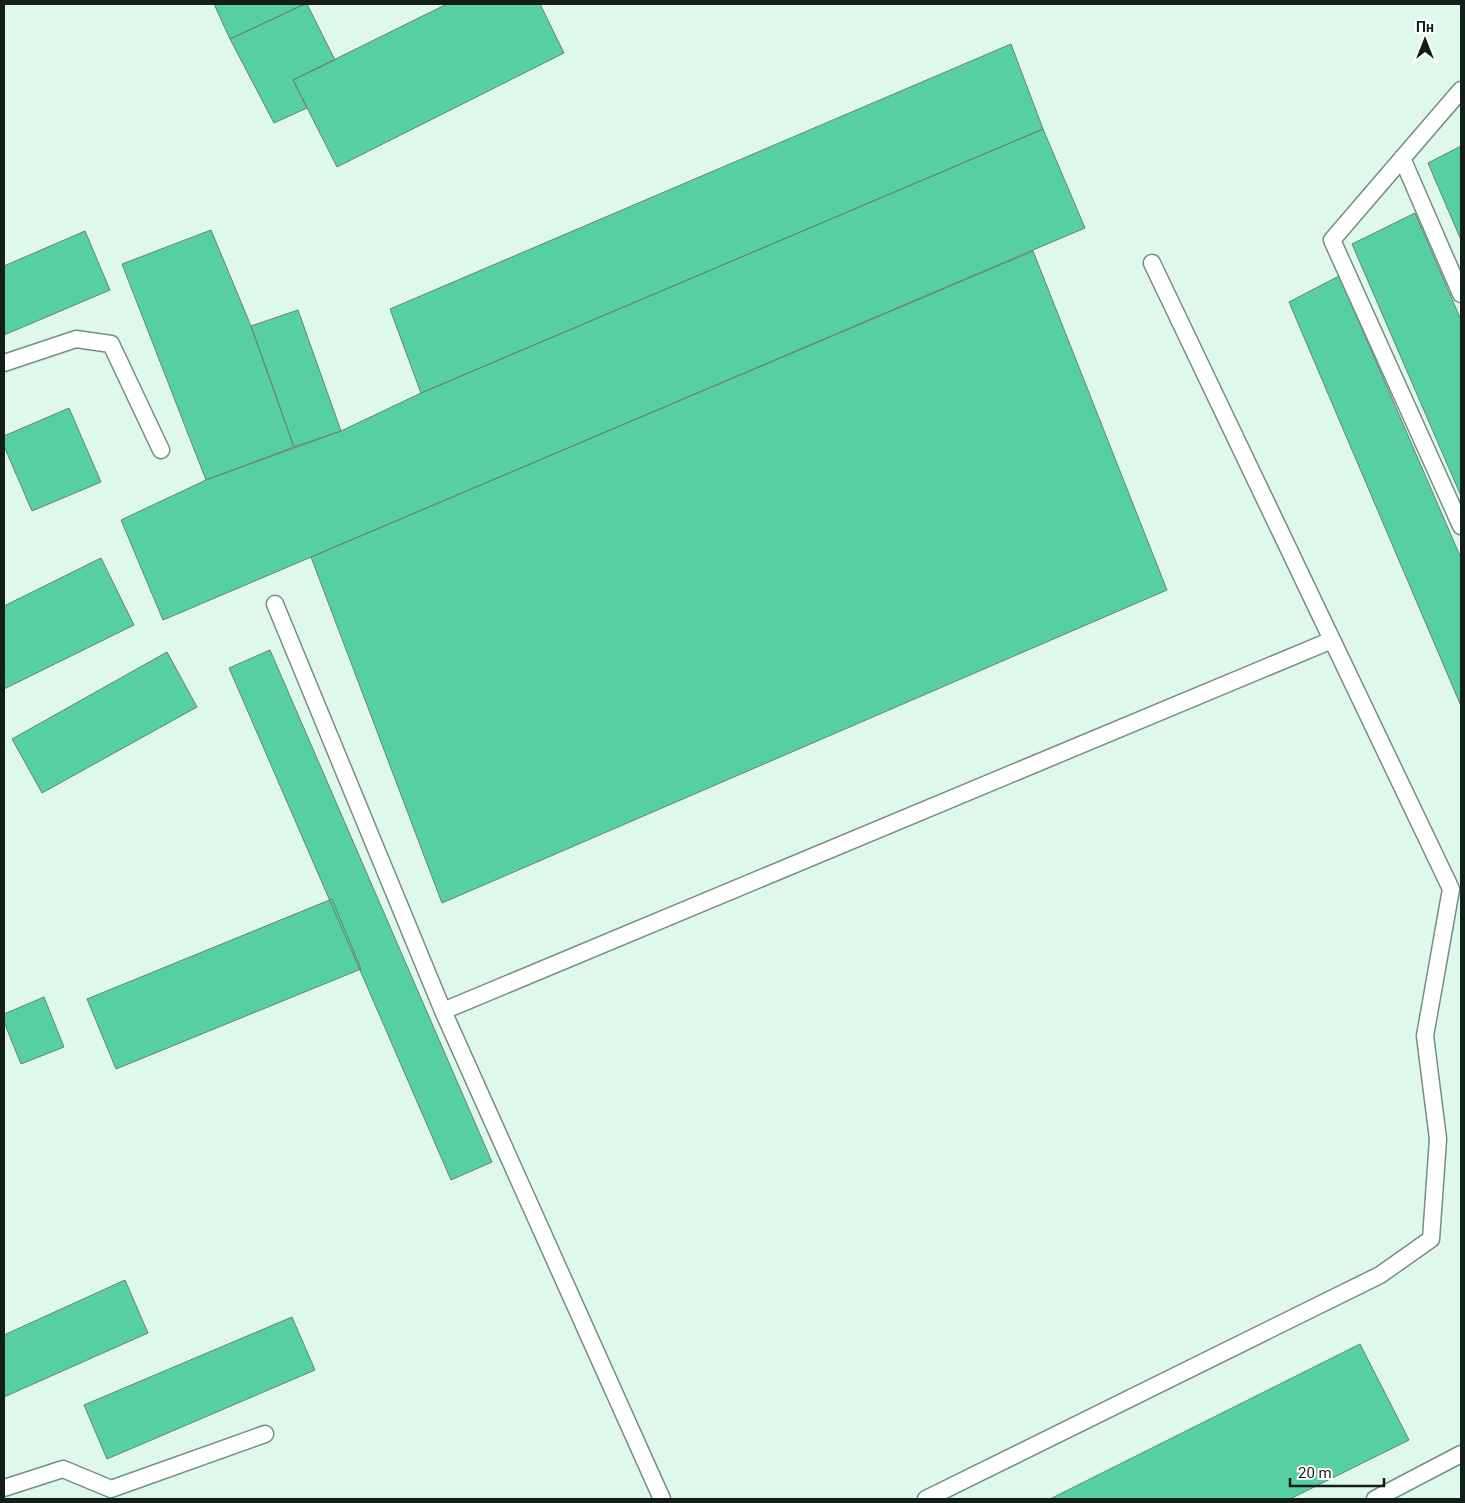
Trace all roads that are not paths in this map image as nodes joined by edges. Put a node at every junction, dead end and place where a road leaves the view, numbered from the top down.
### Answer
1 (1461, 90) edge
2 (1402, 158) junction
3 (1152, 263) dead end
4 (1461, 294) edge
5 (4, 363) edge
6 (161, 450) dead end
7 (1461, 526) edge
8 (275, 604) dead end
9 (1332, 640) junction
10 (443, 1010) junction
11 (265, 1434) dead end
12 (1461, 1454) edge
13 (4, 1488) edge
14 (662, 1499) edge
15 (926, 1499) edge
16 (1375, 1499) edge

1 - 2 lane
2 - 4 lane
2 - 7 lane
3 - 9 lane
5 - 6 lane
8 - 10 lane
9 - 10 lane
9 - 15 lane
10 - 14 lane
11 - 13 lane
12 - 16 lane

